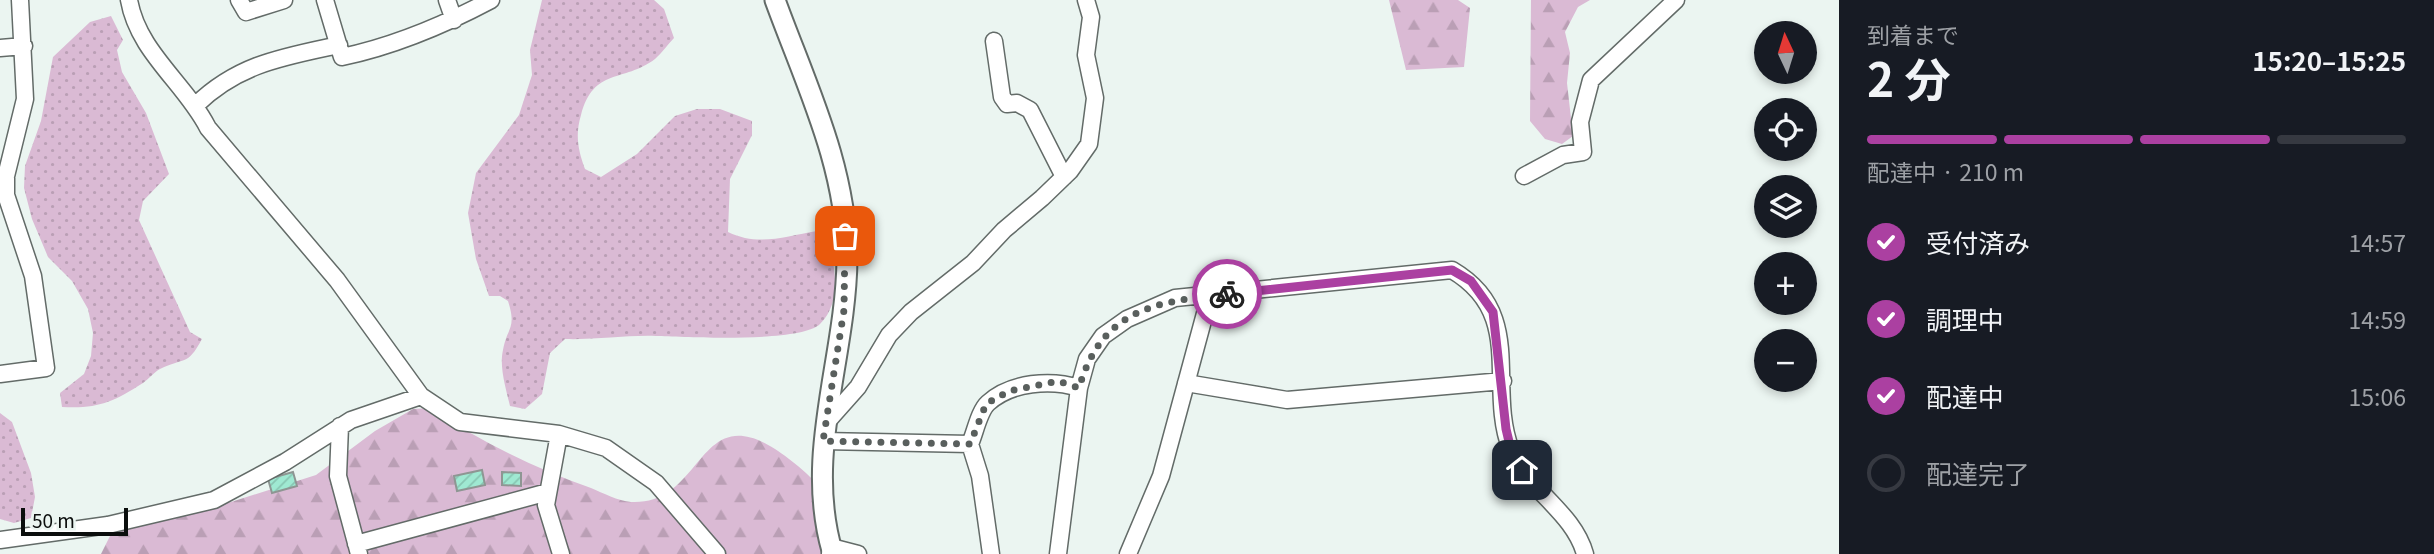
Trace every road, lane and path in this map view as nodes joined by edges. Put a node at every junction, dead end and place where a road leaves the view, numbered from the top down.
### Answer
1 (20, 0) edge
2 (129, 0) edge
3 (239, 0) edge
4 (284, 0) edge
5 (325, 0) edge
6 (447, 0) edge
7 (491, 0) edge
8 (775, 0) edge
9 (1086, 0) edge
10 (1676, 0) edge
11 (454, 20) junction
12 (994, 41) dead end
13 (339, 45) junction
14 (24, 46) junction
15 (0, 48) edge
16 (196, 104) junction
17 (1524, 176) dead end
18 (1065, 177) junction
19 (5, 212) edge
20 (1210, 295) junction
21 (0, 373) edge
22 (1503, 382) junction
23 (1186, 383) junction
24 (1079, 388) junction
25 (421, 396) junction
26 (340, 426) junction
27 (824, 432) junction
28 (559, 434) junction
29 (970, 444) junction
30 (548, 492) junction
31 (0, 540) edge
32 (358, 549) edge
33 (831, 552) edge
34 (561, 554) edge
35 (717, 554) edge
36 (858, 554) edge
37 (991, 554) edge
38 (1058, 554) edge
39 (1128, 554) edge
40 (1585, 554) edge

1 - 14 street
2 - 16 street
3 - 4 street
5 - 13 street
6 - 11 street
7 - 11 street
8 - 27 street
9 - 18 street
10 - 17 street
11 - 13 street
12 - 18 street
13 - 16 street
14 - 15 street
14 - 19 street
16 - 25 street
18 - 27 street
19 - 21 street
20 - 22 street
20 - 23 street
20 - 24 street
22 - 23 street
22 - 40 street
23 - 39 street
24 - 29 street
24 - 38 street
25 - 26 street
25 - 28 street
26 - 31 street
26 - 32 street
27 - 29 street
27 - 33 street
28 - 30 street
28 - 35 street
29 - 37 street
30 - 32 street
30 - 34 street
33 - 36 street

